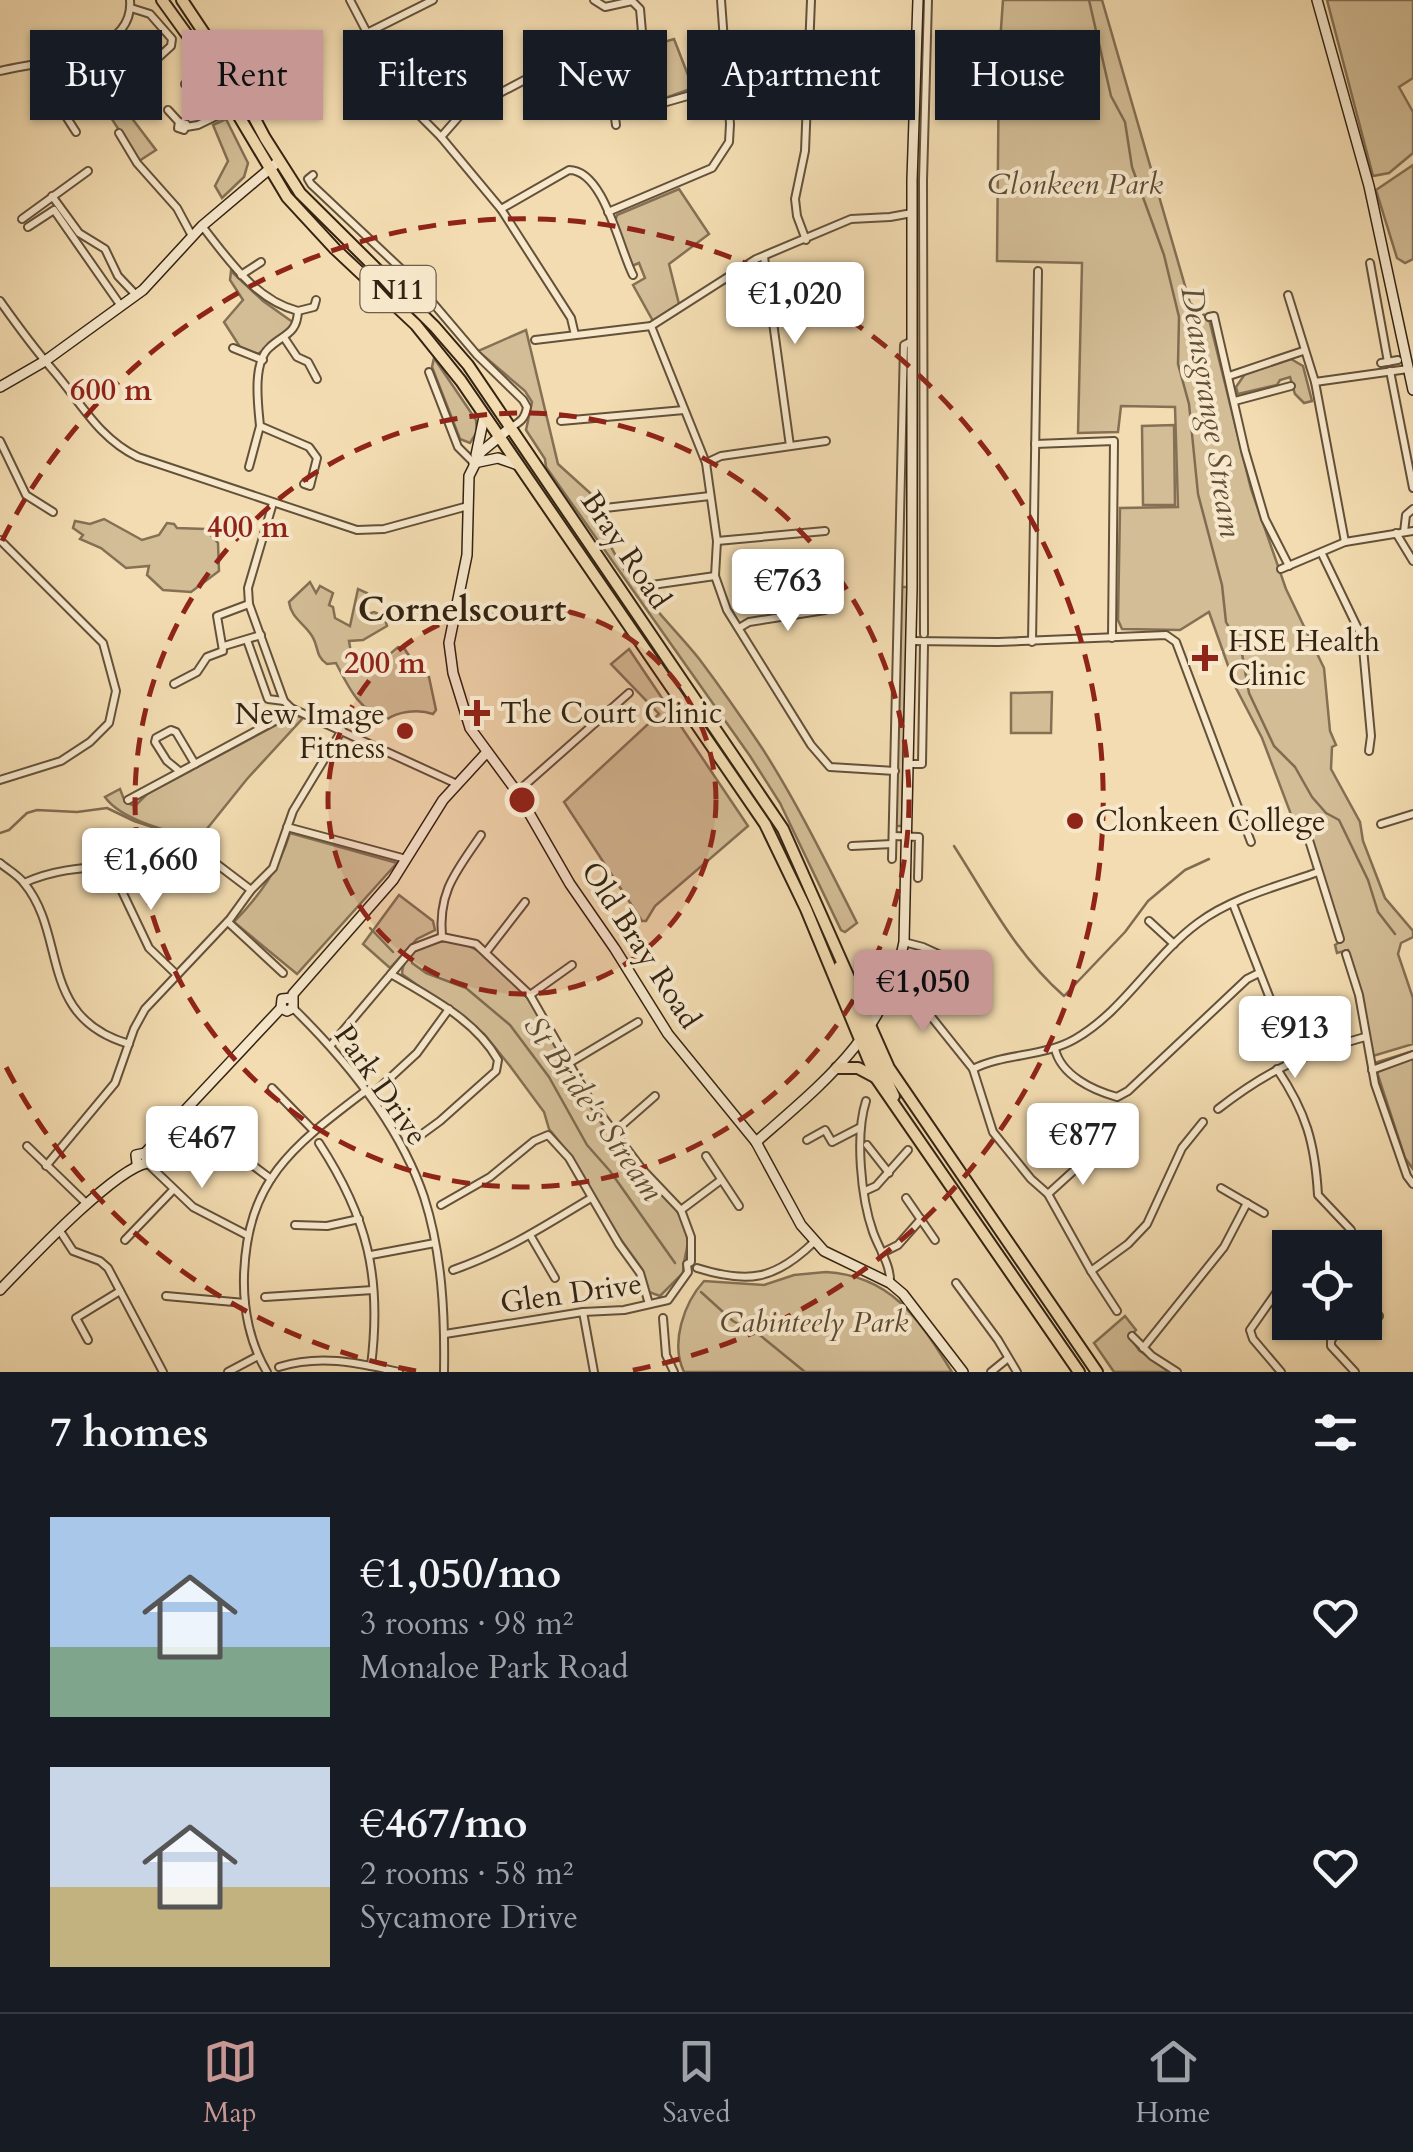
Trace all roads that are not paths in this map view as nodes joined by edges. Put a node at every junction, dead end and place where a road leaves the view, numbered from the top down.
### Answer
1 (182, 0) edge
2 (194, 0) edge
3 (350, 0) edge
4 (433, 0) edge
5 (594, 0) edge
6 (721, 0) edge
7 (811, 0) edge
8 (918, 0) edge
9 (928, 0) edge
10 (1317, 0) edge
11 (131, 4) edge
12 (165, 5) edge
13 (193, 16) junction
14 (183, 30) edge
15 (365, 30) edge
16 (375, 30) edge
17 (642, 30) edge
18 (162, 55) edge
19 (0, 71) edge
20 (523, 81) edge
21 (168, 110) dead end
22 (68, 120) edge
23 (208, 120) edge
24 (240, 120) edge
25 (424, 120) edge
26 (615, 120) edge
27 (616, 125) dead end
28 (76, 132) dead end
29 (119, 132) dead end
30 (441, 137) junction
31 (279, 161) junction
32 (268, 169) junction
33 (88, 170) dead end
34 (314, 175) dead end
35 (52, 196) junction
36 (502, 209) junction
37 (608, 212) junction
38 (912, 212) junction
39 (22, 219) dead end
40 (202, 226) junction
41 (28, 227) dead end
42 (192, 236) junction
43 (806, 240) junction
44 (764, 257) junction
45 (262, 262) dead end
46 (1370, 263) dead end
47 (1038, 271) dead end
48 (1390, 274) junction
49 (241, 275) junction
50 (633, 276) dead end
51 (1373, 276) junction
52 (918, 290) junction
53 (136, 295) junction
54 (1288, 295) dead end
55 (316, 300) dead end
56 (0, 301) edge
57 (121, 306) junction
58 (298, 311) junction
59 (1208, 317) dead end
60 (651, 326) junction
61 (575, 335) junction
62 (285, 339) junction
63 (536, 340) dead end
64 (913, 341) junction
65 (233, 348) dead end
66 (1303, 351) junction
67 (263, 360) junction
68 (1398, 360) dead end
69 (44, 361) junction
70 (1409, 369) junction
71 (1390, 371) junction
72 (429, 372) dead end
73 (1229, 376) junction
74 (317, 379) dead end
75 (1315, 382) junction
76 (1291, 386) dead end
77 (0, 387) edge
78 (1413, 390) edge
79 (1235, 401) junction
80 (684, 410) junction
81 (484, 414) junction
82 (561, 421) dead end
83 (260, 426) junction
84 (510, 428) junction
85 (498, 437) junction
86 (0, 441) edge
87 (826, 441) dead end
88 (1035, 444) junction
89 (790, 446) junction
90 (474, 462) junction
91 (706, 463) junction
92 (518, 465) junction
93 (249, 468) dead end
94 (920, 472) junction
95 (304, 484) dead end
96 (1413, 488) edge
97 (710, 496) junction
98 (273, 503) junction
99 (468, 506) junction
100 (605, 508) dead end
101 (1413, 509) edge
102 (53, 512) dead end
103 (1413, 530) edge
104 (825, 531) dead end
105 (1400, 532) junction
106 (0, 540) edge
107 (717, 541) junction
108 (1345, 542) junction
109 (1322, 554) junction
110 (1413, 561) edge
111 (716, 576) junction
112 (645, 586) dead end
113 (900, 588) junction
114 (912, 589) junction
115 (250, 604) junction
116 (826, 610) dead end
117 (739, 628) junction
118 (924, 634) dead end
119 (260, 635) junction
120 (1112, 638) junction
121 (247, 640) junction
122 (912, 641) junction
123 (1032, 642) junction
124 (924, 645) dead end
125 (224, 648) junction
126 (174, 684) dead end
127 (629, 693) dead end
128 (284, 701) junction
129 (291, 708) junction
130 (342, 730) junction
131 (1369, 751) dead end
132 (487, 752) junction
133 (195, 764) junction
134 (909, 764) junction
135 (178, 770) junction
136 (895, 771) junction
137 (0, 780) edge
138 (457, 784) junction
139 (517, 792) junction
140 (128, 800) dead end
141 (1413, 814) edge
142 (1303, 820) dead end
143 (1380, 824) dead end
144 (287, 827) junction
145 (481, 836) dead end
146 (908, 836) junction
147 (892, 840) junction
148 (1252, 842) dead end
149 (192, 846) dead end
150 (852, 846) dead end
151 (892, 858) dead end
152 (408, 859) junction
153 (0, 863) edge
154 (1318, 872) junction
155 (918, 878) dead end
156 (24, 883) junction
157 (251, 890) junction
158 (525, 902) dead end
159 (1233, 904) junction
160 (1150, 921) dead end
161 (228, 922) junction
162 (442, 937) junction
163 (1340, 939) dead end
164 (904, 942) junction
165 (1174, 944) junction
166 (487, 951) junction
167 (1346, 954) dead end
168 (840, 956) junction
169 (572, 965) dead end
170 (976, 971) dead end
171 (283, 973) dead end
172 (1259, 973) junction
173 (390, 974) junction
174 (177, 975) junction
175 (896, 977) junction
176 (857, 994) junction
177 (530, 995) junction
178 (887, 996) junction
179 (292, 1003) junction
180 (449, 1009) junction
181 (1278, 1019) dead end
182 (638, 1022) dead end
183 (866, 1036) junction
184 (1364, 1037) junction
185 (129, 1044) junction
186 (331, 1045) junction
187 (1055, 1049) junction
188 (1413, 1055) edge
189 (571, 1062) junction
190 (838, 1068) junction
191 (1277, 1068) junction
192 (973, 1069) junction
193 (1372, 1070) junction
194 (876, 1078) junction
195 (272, 1088) dead end
196 (377, 1090) dead end
197 (364, 1092) junction
198 (656, 1096) dead end
199 (866, 1101) dead end
200 (1218, 1109) dead end
201 (1202, 1122) dead end
202 (906, 1125) junction
203 (859, 1128) junction
204 (313, 1130) junction
205 (614, 1132) junction
206 (414, 1140) dead end
207 (807, 1140) dead end
208 (220, 1141) dead end
209 (756, 1142) junction
210 (319, 1144) dead end
211 (27, 1146) dead end
212 (867, 1146) dead end
213 (908, 1150) dead end
214 (1092, 1154) dead end
215 (706, 1156) dead end
216 (143, 1160) junction
217 (46, 1166) junction
218 (889, 1172) junction
219 (271, 1178) junction
220 (722, 1180) junction
221 (1413, 1184) edge
222 (1221, 1188) dead end
223 (173, 1190) junction
224 (865, 1190) junction
225 (1048, 1194) junction
226 (591, 1198) junction
227 (906, 1198) dead end
228 (1248, 1203) junction
229 (88, 1205) junction
230 (441, 1205) dead end
231 (738, 1206) dead end
232 (681, 1210) junction
233 (1264, 1212) dead end
234 (360, 1219) junction
235 (921, 1219) junction
236 (295, 1225) dead end
237 (1351, 1230) dead end
238 (60, 1231) junction
239 (247, 1235) junction
240 (530, 1235) junction
241 (125, 1240) dead end
242 (935, 1240) dead end
243 (814, 1242) junction
244 (435, 1243) junction
245 (882, 1253) junction
246 (371, 1255) junction
247 (692, 1267) junction
248 (453, 1270) dead end
249 (1090, 1271) junction
250 (555, 1278) dead end
251 (956, 1283) dead end
252 (890, 1284) junction
253 (0, 1290) edge
254 (373, 1290) junction
255 (120, 1291) junction
256 (166, 1296) dead end
257 (265, 1297) dead end
258 (1272, 1299) edge
259 (245, 1303) junction
260 (649, 1304) junction
261 (1118, 1310) dead end
262 (582, 1312) junction
263 (663, 1318) dead end
264 (445, 1334) junction
265 (1132, 1336) dead end
266 (88, 1340) dead end
267 (1332, 1340) edge
268 (1142, 1348) junction
269 (258, 1356) junction
270 (1008, 1360) junction
271 (371, 1366) junction
272 (278, 1367) dead end
273 (163, 1372) edge
274 (228, 1372) edge
275 (267, 1372) edge
276 (399, 1372) edge
277 (444, 1372) edge
278 (594, 1372) edge
279 (674, 1372) edge
280 (963, 1372) edge
281 (991, 1372) edge
282 (1017, 1372) edge
283 (1079, 1372) edge
284 (1097, 1372) edge
285 (1177, 1372) edge
286 (1280, 1372) edge
287 (1355, 1372) edge

1 - 13 highway, Bray Road / N11
2 - 13 highway
3 - 15 street
4 - 16 street
5 - 17 street
6 - 37 street
7 - 43 street
8 - 38 main road
9 - 52 street
10 - 48 main road
11 - 18 street
11 - 19 street
12 - 14 highway, Bray Road / N11
13 - 31 highway, Bray Road / N11
20 - 30 street
21 - 23 street
22 - 28 street
24 - 32 highway, Bray Road / N11
25 - 30 street
26 - 27 street
29 - 42 street
30 - 36 street
31 - 32 main road
31 - 84 highway, Bray Road / N11
32 - 40 main road
32 - 81 highway, Bray Road / N11
33 - 35 street
34 - 84 street
35 - 39 street
35 - 53 street
36 - 37 street
36 - 61 street
37 - 50 street
38 - 43 street
38 - 52 main road
40 - 42 main road
40 - 49 street
41 - 57 street
42 - 53 main road
43 - 44 street
44 - 60 street
44 - 89 street
45 - 49 street
46 - 51 street
47 - 88 street
48 - 51 street
48 - 70 main road
49 - 58 street
51 - 68 street
52 - 64 main road
52 - 94 street
53 - 57 main road
54 - 66 street
55 - 58 street
56 - 69 street
57 - 69 main road
58 - 62 street
59 - 73 street
60 - 61 street
60 - 80 street
61 - 63 street
62 - 67 street
62 - 74 street
64 - 94 main road
64 - 113 street
65 - 67 street
66 - 73 street
66 - 75 street
67 - 83 street
69 - 77 main road
69 - 98 street
70 - 71 street
70 - 78 main road
71 - 75 street
71 - 96 street
72 - 90 street
73 - 79 street
75 - 108 street
76 - 79 street
79 - 109 street
80 - 82 street
80 - 91 street
81 - 85 highway, Bray Road / N11
81 - 90 main road, Old Bray Road
83 - 93 street
83 - 95 street
84 - 85 main road
84 - 168 highway, Bray Road / N11
85 - 90 main road
85 - 92 highway, Bray Road / N11
86 - 102 street
87 - 89 street
88 - 120 street
88 - 123 street
89 - 91 street
90 - 92 main road
90 - 99 main road, Old Bray Road
91 - 97 street
92 - 183 highway, Bray Road / N11
94 - 114 main road
94 - 118 street
97 - 100 street
97 - 107 street
98 - 99 street
98 - 115 street
99 - 132 main road, Old Bray Road
101 - 105 street
103 - 105 street
104 - 107 street
105 - 108 street
105 - 110 street
106 - 137 street
107 - 111 street
108 - 109 street
109 - 131 street
111 - 112 street
111 - 117 street
113 - 114 street
113 - 136 street
114 - 122 main road
115 - 119 street
115 - 125 street
116 - 117 street
117 - 136 street
119 - 121 street
119 - 128 street
120 - 123 street
120 - 148 street
121 - 125 street
121 - 128 street
122 - 123 street
122 - 134 main road
124 - 134 street
125 - 126 street
127 - 139 street
128 - 129 street
129 - 130 street
129 - 133 street
130 - 138 street
130 - 144 street
132 - 138 main road
132 - 139 main road, Old Bray Road
133 - 135 street
133 - 135 street
134 - 146 main road
135 - 140 street
136 - 147 street
138 - 152 main road
139 - 209 main road, Old Bray Road
141 - 143 street
142 - 154 street
144 - 152 street
144 - 157 street
145 - 162 street
146 - 147 street
146 - 155 street
146 - 164 main road
147 - 150 street
147 - 151 street
149 - 157 street
152 - 179 main road
153 - 156 street
154 - 159 street
154 - 163 street
156 - 174 street
156 - 185 street
157 - 161 street
158 - 166 street
159 - 165 street
159 - 172 street
160 - 165 street
161 - 171 street
161 - 174 street
162 - 166 street
162 - 173 street
164 - 170 street
164 - 175 main road
165 - 187 street
166 - 177 street
167 - 184 street
168 - 176 highway, Bray Road / N11
168 - 183 highway, N11
169 - 177 street
172 - 181 street
172 - 187 street
173 - 180 street
173 - 186 street
174 - 185 street
175 - 178 main road
175 - 192 street
176 - 178 highway
176 - 183 highway, Bray Road / N11
177 - 189 street
178 - 183 main road
179 - 186 street, Park Drive
179 - 216 main road
180 - 196 street
180 - 206 street
182 - 189 street
183 - 190 main road
183 - 194 highway, Bray Road / N11
183 - 202 highway, N11
183 - 284 highway, Bray Road / N11
184 - 191 street
184 - 193 street
185 - 217 street
186 - 197 street, Park Drive
187 - 192 street
188 - 193 street
189 - 205 street
190 - 194 highway
190 - 209 main road
191 - 200 street
191 - 237 street
192 - 225 street
193 - 221 street
194 - 202 highway, Bray Road / N11
195 - 204 street
197 - 204 street
197 - 244 street, Park Drive
198 - 205 street
199 - 203 street
201 - 249 street
202 - 283 highway, Bray Road / N11
203 - 207 street
203 - 224 street
204 - 219 street
205 - 232 street
208 - 219 street
209 - 243 main road, Old Bray Road
210 - 234 street
211 - 217 street
212 - 218 street
213 - 218 street
214 - 225 street
215 - 220 street
216 - 223 street
216 - 229 main road
217 - 229 street
218 - 224 street
219 - 239 street
220 - 231 street
220 - 232 street
222 - 228 street
223 - 239 street
223 - 241 street
224 - 245 street
225 - 249 street
226 - 230 street
226 - 240 street
226 - 260 street
227 - 235 street
228 - 233 street
228 - 268 street
229 - 238 main road
232 - 247 street
234 - 236 street
234 - 246 street
235 - 242 street
235 - 245 street
238 - 253 main road
238 - 255 street
239 - 259 street
240 - 248 street
240 - 250 street
243 - 247 street
243 - 252 main road, Old Bray Road
244 - 246 street
244 - 264 street, Park Drive
245 - 252 street
246 - 254 street
247 - 260 street, Glen Drive
249 - 261 street
251 - 270 street
252 - 280 main road, Old Bray Road
254 - 257 street
254 - 271 street
255 - 266 street
255 - 273 street
256 - 259 street
258 - 286 street
259 - 269 street
260 - 262 street, Glen Drive
262 - 264 street, Glen Drive
262 - 278 street
263 - 279 street
264 - 277 street, Park Drive
265 - 268 street
267 - 287 street
268 - 285 street
269 - 274 street
269 - 275 street
270 - 281 street
270 - 282 street
271 - 272 street
271 - 276 street

